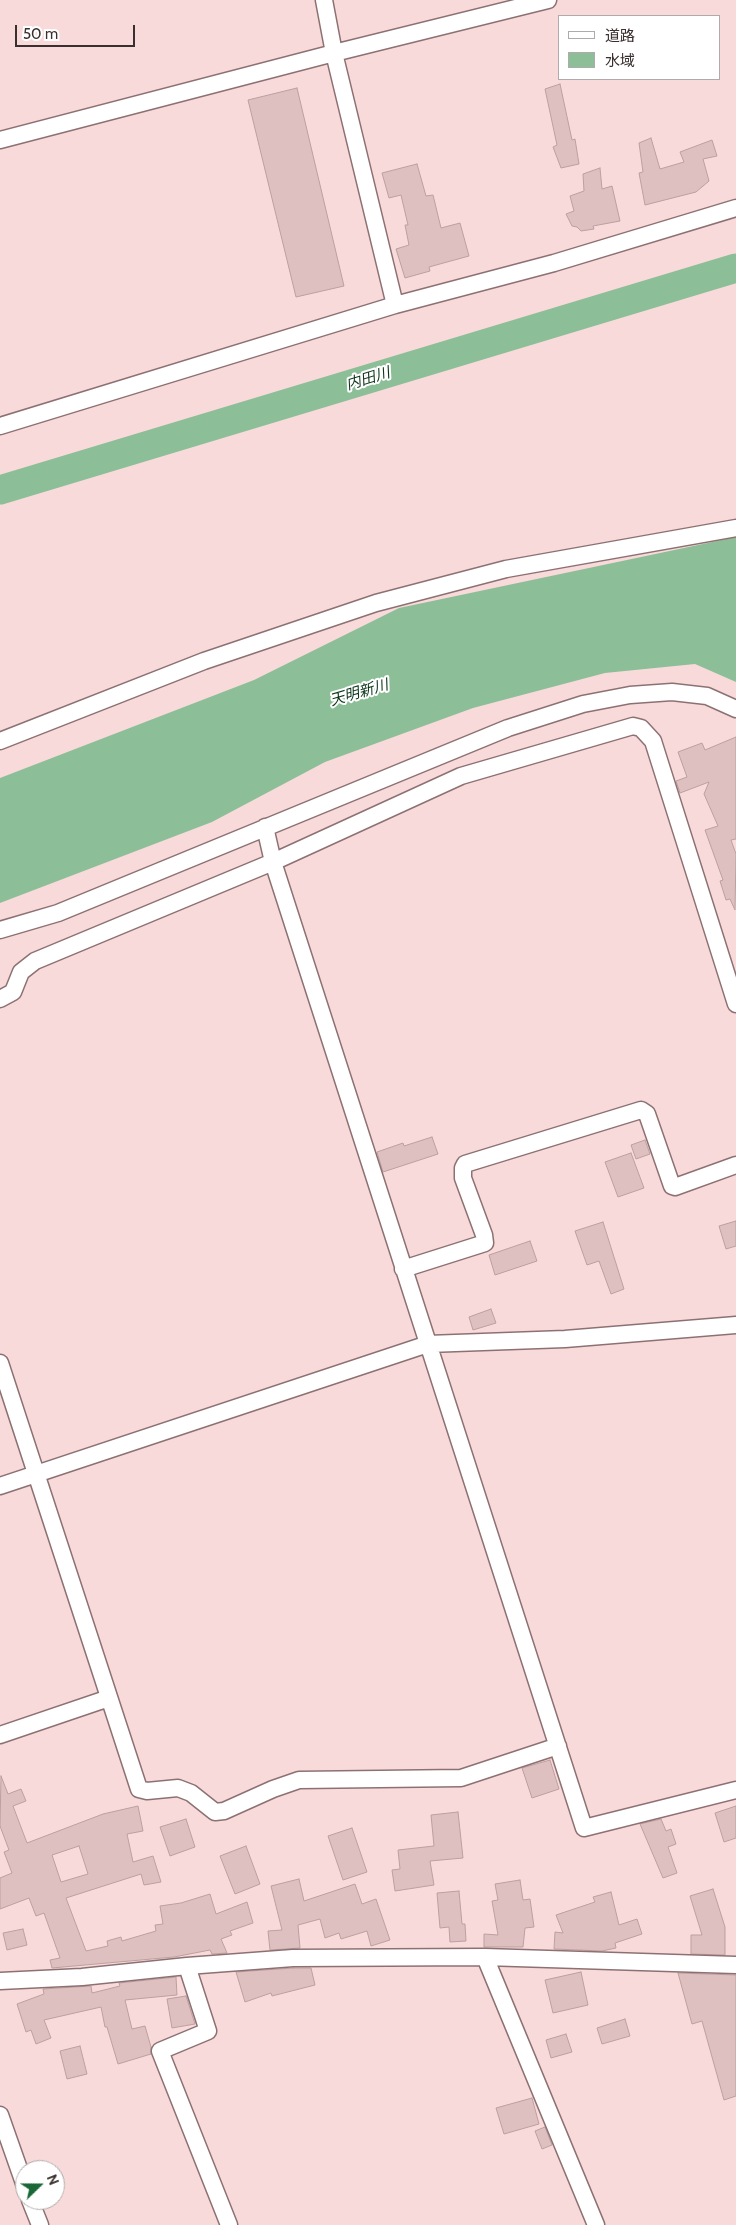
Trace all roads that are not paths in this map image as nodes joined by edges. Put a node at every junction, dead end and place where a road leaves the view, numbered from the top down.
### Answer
1 (324, 0) edge
2 (548, 0) edge
3 (334, 53) junction
4 (0, 140) edge
5 (736, 208) edge
6 (395, 305) junction
7 (0, 426) edge
8 (736, 528) edge
9 (736, 709) edge
10 (0, 741) edge
11 (266, 826) junction
12 (273, 862) junction
13 (0, 930) edge
14 (0, 999) edge
15 (736, 1004) edge
16 (736, 1165) edge
17 (403, 1269) junction
18 (736, 1325) edge
19 (428, 1344) junction
20 (0, 1363) edge
21 (36, 1474) junction
22 (0, 1486) edge
23 (108, 1698) junction
24 (0, 1735) edge
25 (558, 1746) junction
26 (736, 1790) edge
27 (485, 1957) junction
28 (736, 1965) edge
29 (187, 1966) junction
30 (0, 1981) edge
31 (0, 2115) edge
32 (16, 2160) edge
33 (34, 2210) edge
34 (40, 2225) edge
35 (229, 2225) edge
36 (596, 2225) edge

1 - 3 street
2 - 3 street
3 - 4 street
3 - 6 street
5 - 6 street
6 - 7 street
8 - 10 street
9 - 11 street
11 - 12 street
11 - 13 street
12 - 14 street
12 - 15 street
12 - 17 street
16 - 17 street
17 - 19 street
18 - 19 street
19 - 21 street
19 - 25 street
20 - 21 street
21 - 22 street
21 - 23 street
23 - 24 street
23 - 25 street
25 - 26 street
27 - 28 street
27 - 29 street
27 - 36 street
29 - 30 street
29 - 35 street
31 - 32 street
33 - 34 street

